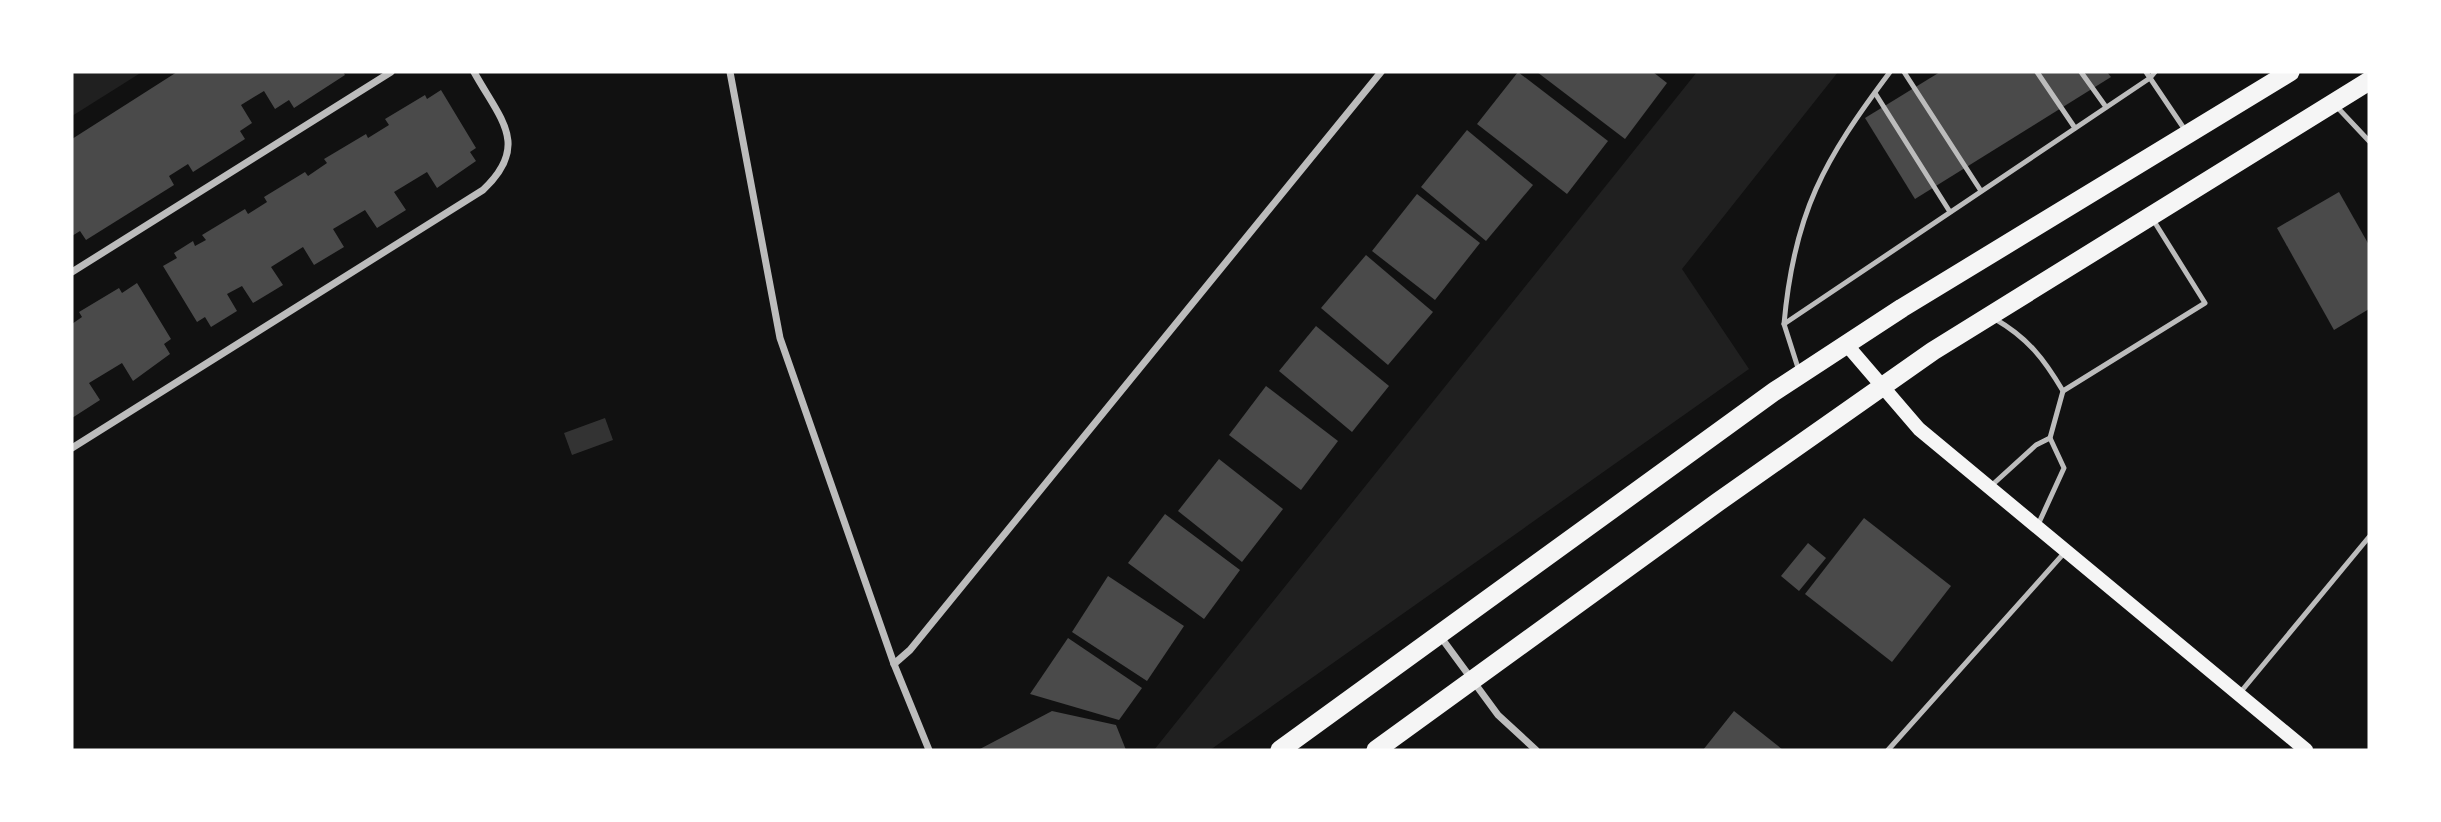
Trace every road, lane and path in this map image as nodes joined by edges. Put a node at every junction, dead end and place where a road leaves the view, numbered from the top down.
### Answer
1 (391, 72) edge
2 (474, 72) edge
3 (730, 72) edge
4 (1381, 72) edge
5 (1890, 72) edge
6 (1904, 72) edge
7 (2037, 72) edge
8 (2081, 72) edge
9 (2146, 72) edge
10 (2155, 72) edge
11 (2290, 72) edge
12 (2150, 78) junction
13 (2369, 81) edge
14 (1875, 93) junction
15 (2333, 102) junction
16 (2106, 107) junction
17 (2075, 128) junction
18 (2187, 133) junction
19 (2369, 141) edge
20 (1981, 191) junction
21 (1950, 212) junction
22 (2151, 215) junction
23 (72, 272) edge
24 (1990, 316) junction
25 (1784, 324) junction
26 (1846, 344) junction
27 (1800, 374) junction
28 (1882, 386) junction
29 (2063, 391) junction
30 (2050, 438) junction
31 (72, 448) edge
32 (1989, 488) junction
33 (2037, 528) junction
34 (2369, 537) edge
35 (2067, 551) junction
36 (1439, 635) junction
37 (894, 664) junction
38 (1472, 681) junction
39 (2239, 694) junction
40 (929, 750) edge
41 (1280, 750) edge
42 (1376, 750) edge
43 (1536, 750) edge
44 (1888, 750) edge
45 (2306, 750) edge

1 - 23 street
2 - 31 street
3 - 37 street
4 - 37 street
5 - 14 lane
6 - 20 lane
7 - 17 lane
8 - 16 lane
9 - 12 lane
10 - 12 lane
11 - 18 highway
12 - 16 lane
12 - 18 lane
13 - 15 highway
14 - 21 lane
14 - 25 lane
15 - 19 lane
15 - 22 highway
16 - 17 lane
17 - 20 lane
18 - 26 highway
20 - 21 lane
21 - 25 lane
22 - 24 highway
22 - 29 lane
24 - 28 highway
24 - 29 lane
25 - 27 lane
26 - 27 highway
26 - 28 main road
27 - 36 highway
28 - 32 main road
28 - 38 highway
29 - 30 lane
30 - 32 lane
30 - 33 lane
32 - 33 main road
33 - 35 main road
34 - 39 lane
35 - 39 main road
35 - 44 lane
36 - 38 street
36 - 41 highway
37 - 40 street
38 - 42 highway
38 - 43 street
39 - 45 main road

